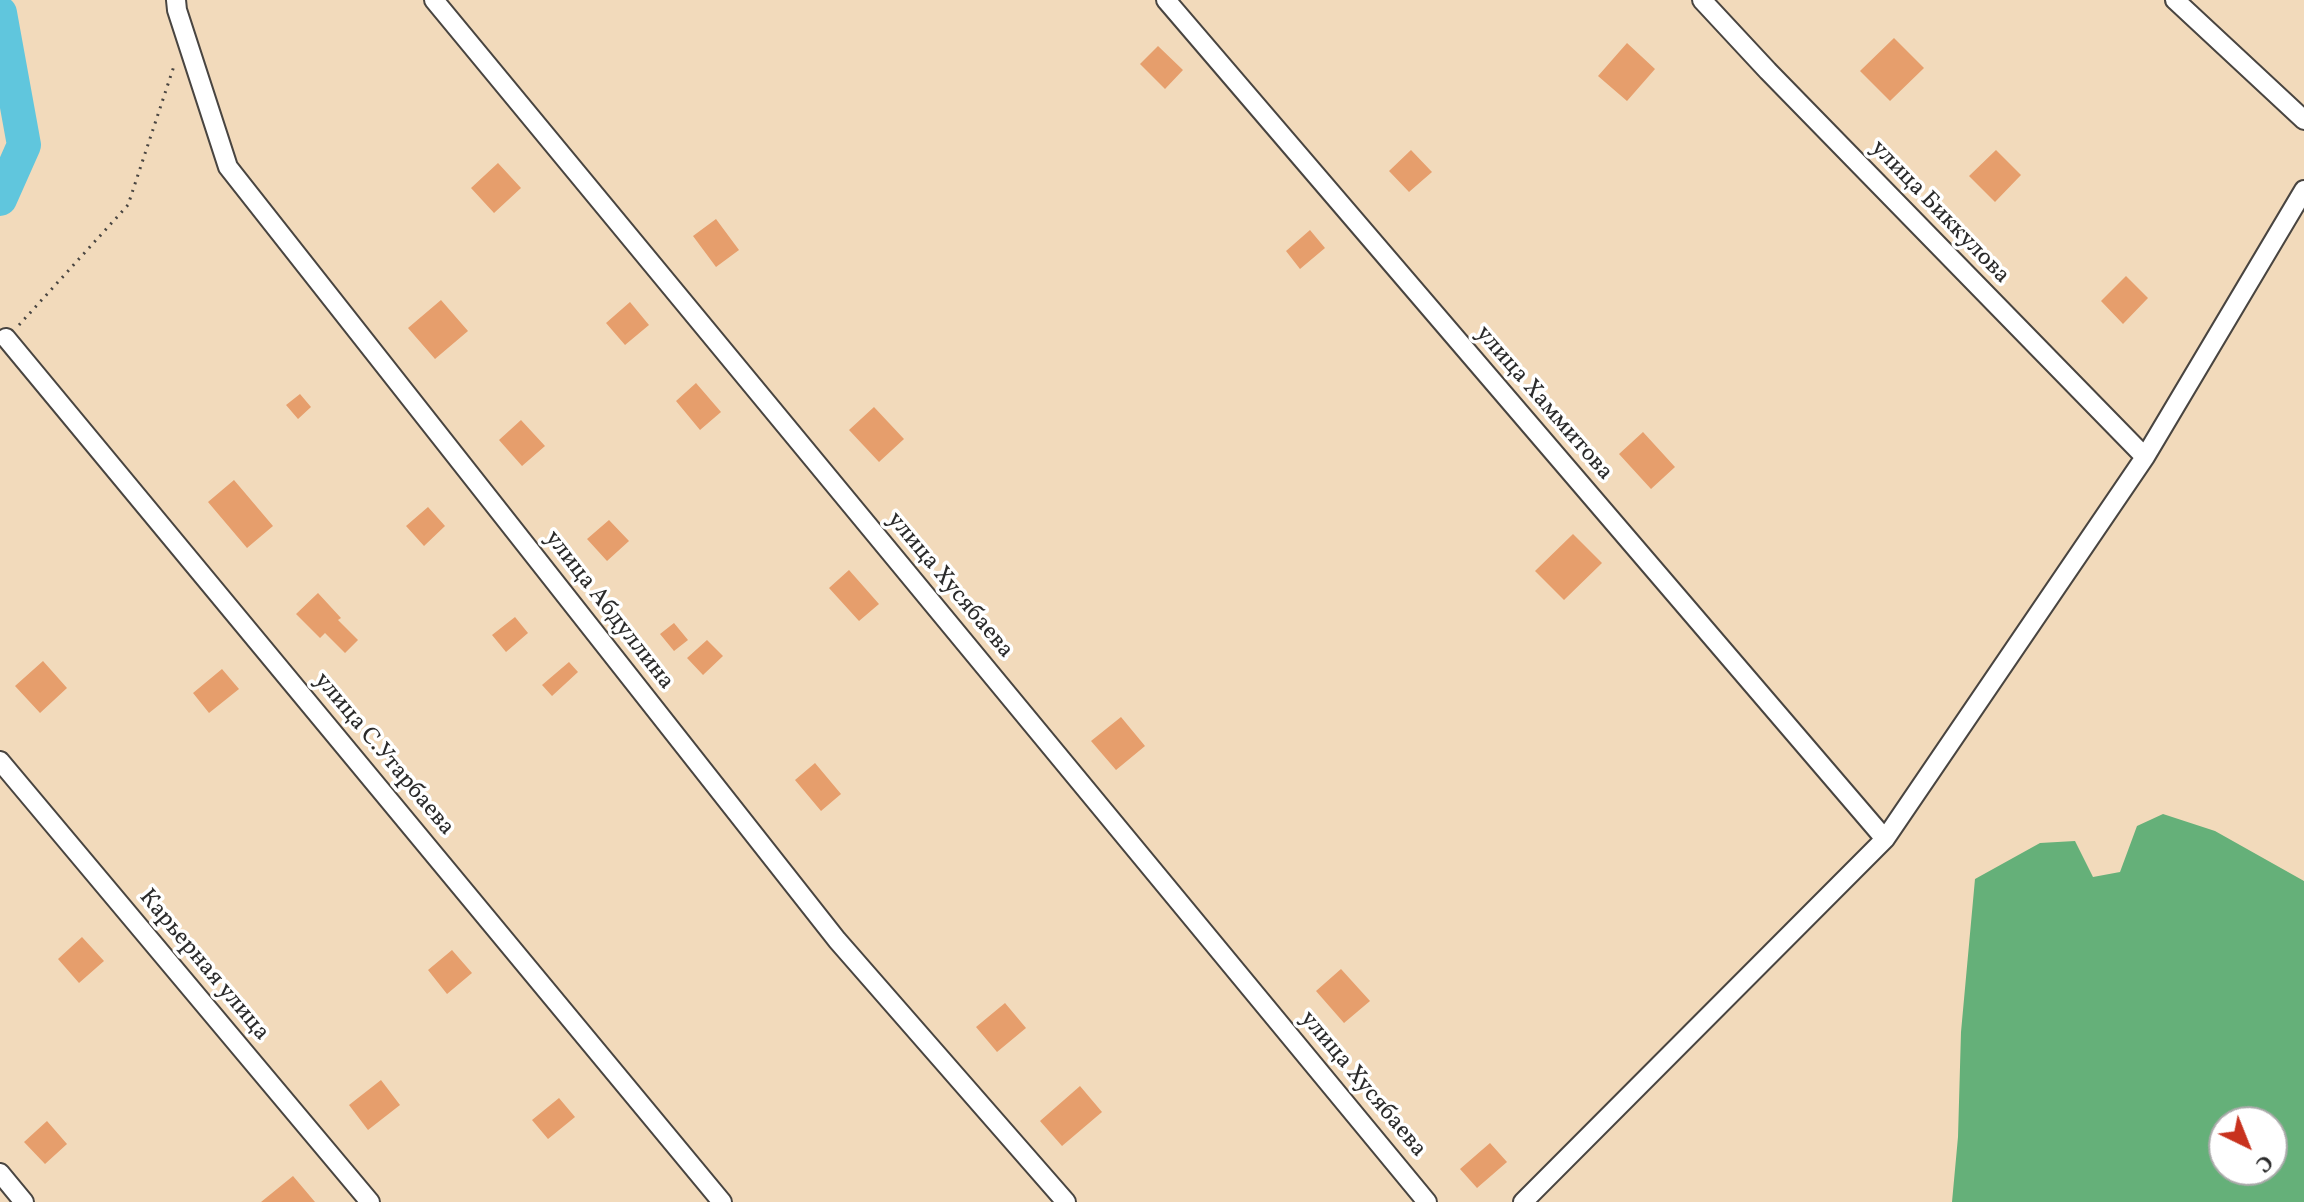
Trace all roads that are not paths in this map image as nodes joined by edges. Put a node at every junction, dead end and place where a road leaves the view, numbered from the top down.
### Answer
1 (434, 0) edge
2 (1166, 0) edge
3 (1702, 0) edge
4 (2175, 0) edge
5 (176, 5) edge
6 (2304, 120) edge
7 (2304, 190) edge
8 (6, 338) road end
9 (2145, 457) junction
10 (0, 761) edge
11 (1885, 839) junction
12 (0, 1173) edge
13 (24, 1202) edge
14 (370, 1202) edge
15 (722, 1202) edge
16 (1066, 1202) edge
17 (1427, 1202) edge
18 (1523, 1202) edge

1 - 17 street, улица Хусябаева
2 - 11 street, улица Хаммитова
3 - 9 street, улица Биккулова
4 - 6 street
5 - 16 street, улица Абдуллина
7 - 9 street
8 - 15 street, улица С.Утарбаева
9 - 11 street
10 - 14 street, Карьерная улица
11 - 18 street
12 - 13 street

